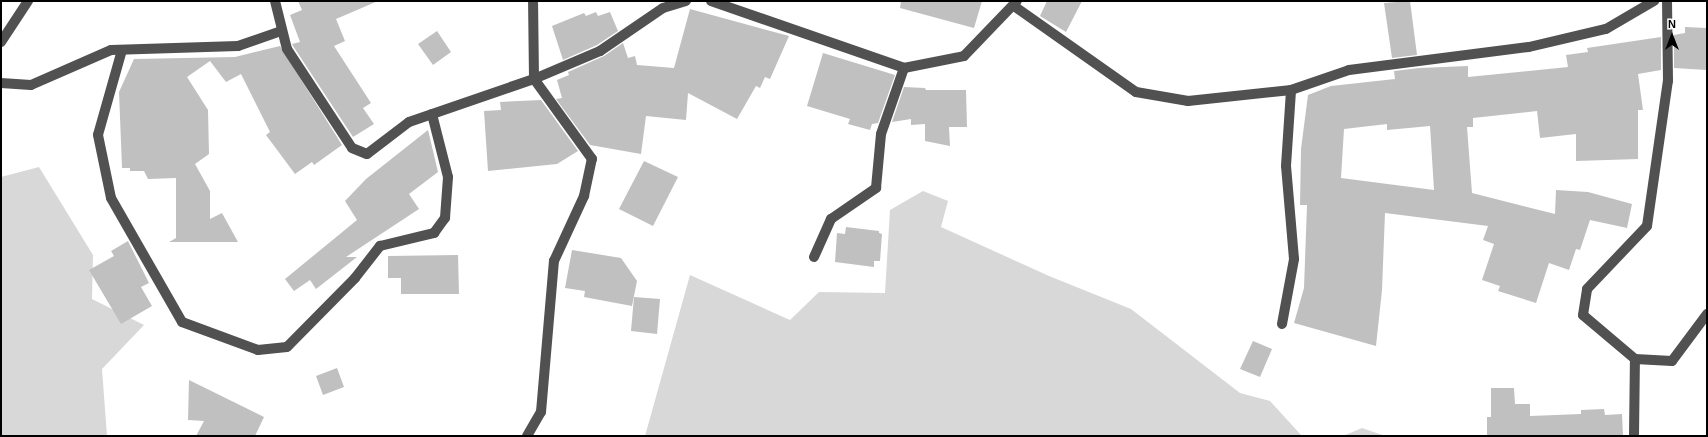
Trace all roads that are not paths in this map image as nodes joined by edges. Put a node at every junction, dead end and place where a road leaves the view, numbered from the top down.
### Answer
1 (28, 1) edge
2 (275, 1) edge
3 (533, 1) edge
4 (686, 1) edge
5 (711, 1) edge
6 (1654, 1) edge
7 (1667, 1) edge
8 (1016, 4) edge
9 (281, 30) junction
10 (1, 42) edge
11 (122, 50) junction
12 (904, 68) junction
13 (534, 79) junction
14 (1, 83) edge
15 (1292, 90) junction
16 (432, 114) junction
17 (814, 257) dead end
18 (1707, 314) edge
19 (1282, 324) dead end
20 (1634, 358) junction
21 (527, 436) edge
22 (1634, 436) edge

1 - 10 street
2 - 9 street
3 - 13 street
4 - 13 street
5 - 12 street
6 - 15 street
7 - 20 street
8 - 12 street
8 - 15 street
9 - 11 street
9 - 16 street
11 - 14 street
11 - 16 street
12 - 17 street
13 - 16 street
13 - 21 street
15 - 19 street
18 - 20 street
20 - 22 street

